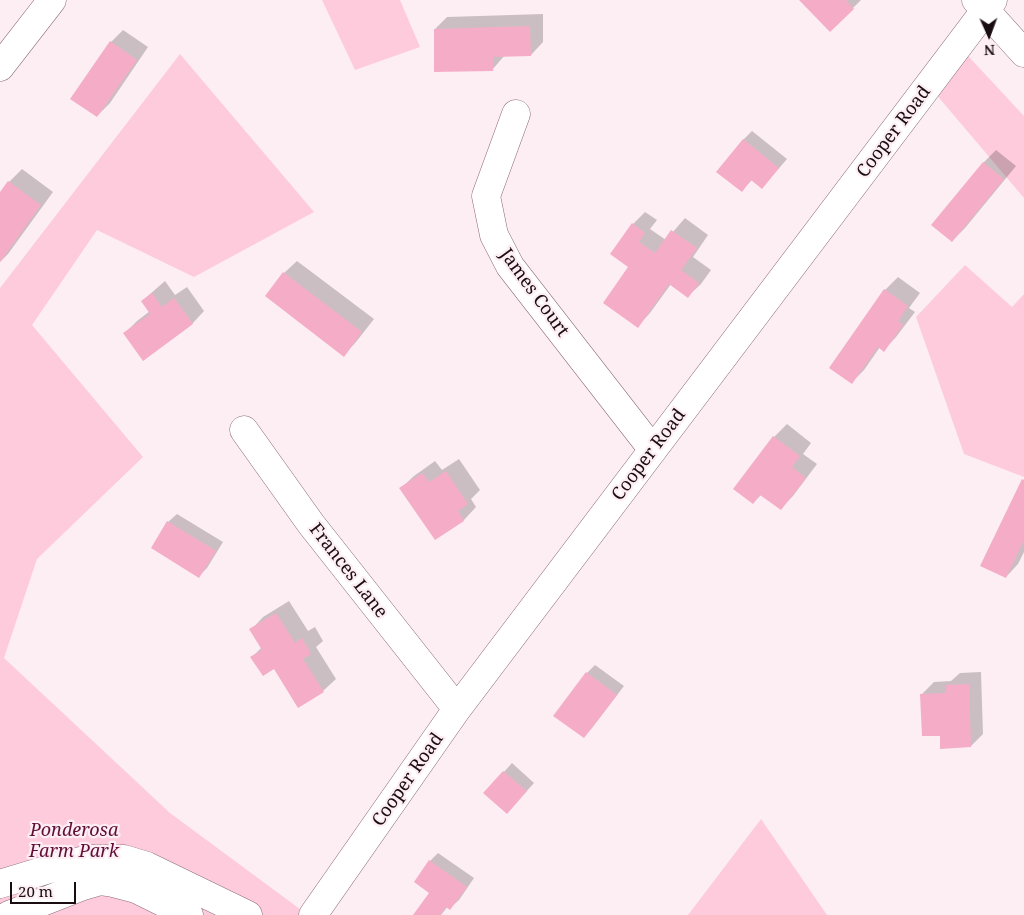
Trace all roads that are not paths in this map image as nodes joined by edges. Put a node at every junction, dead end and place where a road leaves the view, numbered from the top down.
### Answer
1 (52, 0) edge
2 (985, 4) edge
3 (1024, 53) edge
4 (0, 67) edge
5 (516, 114) dead end
6 (244, 430) dead end
7 (653, 450) junction
8 (457, 709) junction
9 (151, 882) junction
10 (0, 884) edge
11 (9, 915) edge
12 (188, 915) edge
13 (248, 915) edge
14 (313, 915) edge

1 - 4 street
2 - 3 street
2 - 7 street, Cooper Road
5 - 7 street, James Court
6 - 8 street, Frances Lane
7 - 8 street, Cooper Road
8 - 14 street, Cooper Road
9 - 10 street
9 - 11 street
9 - 12 street
9 - 13 street

